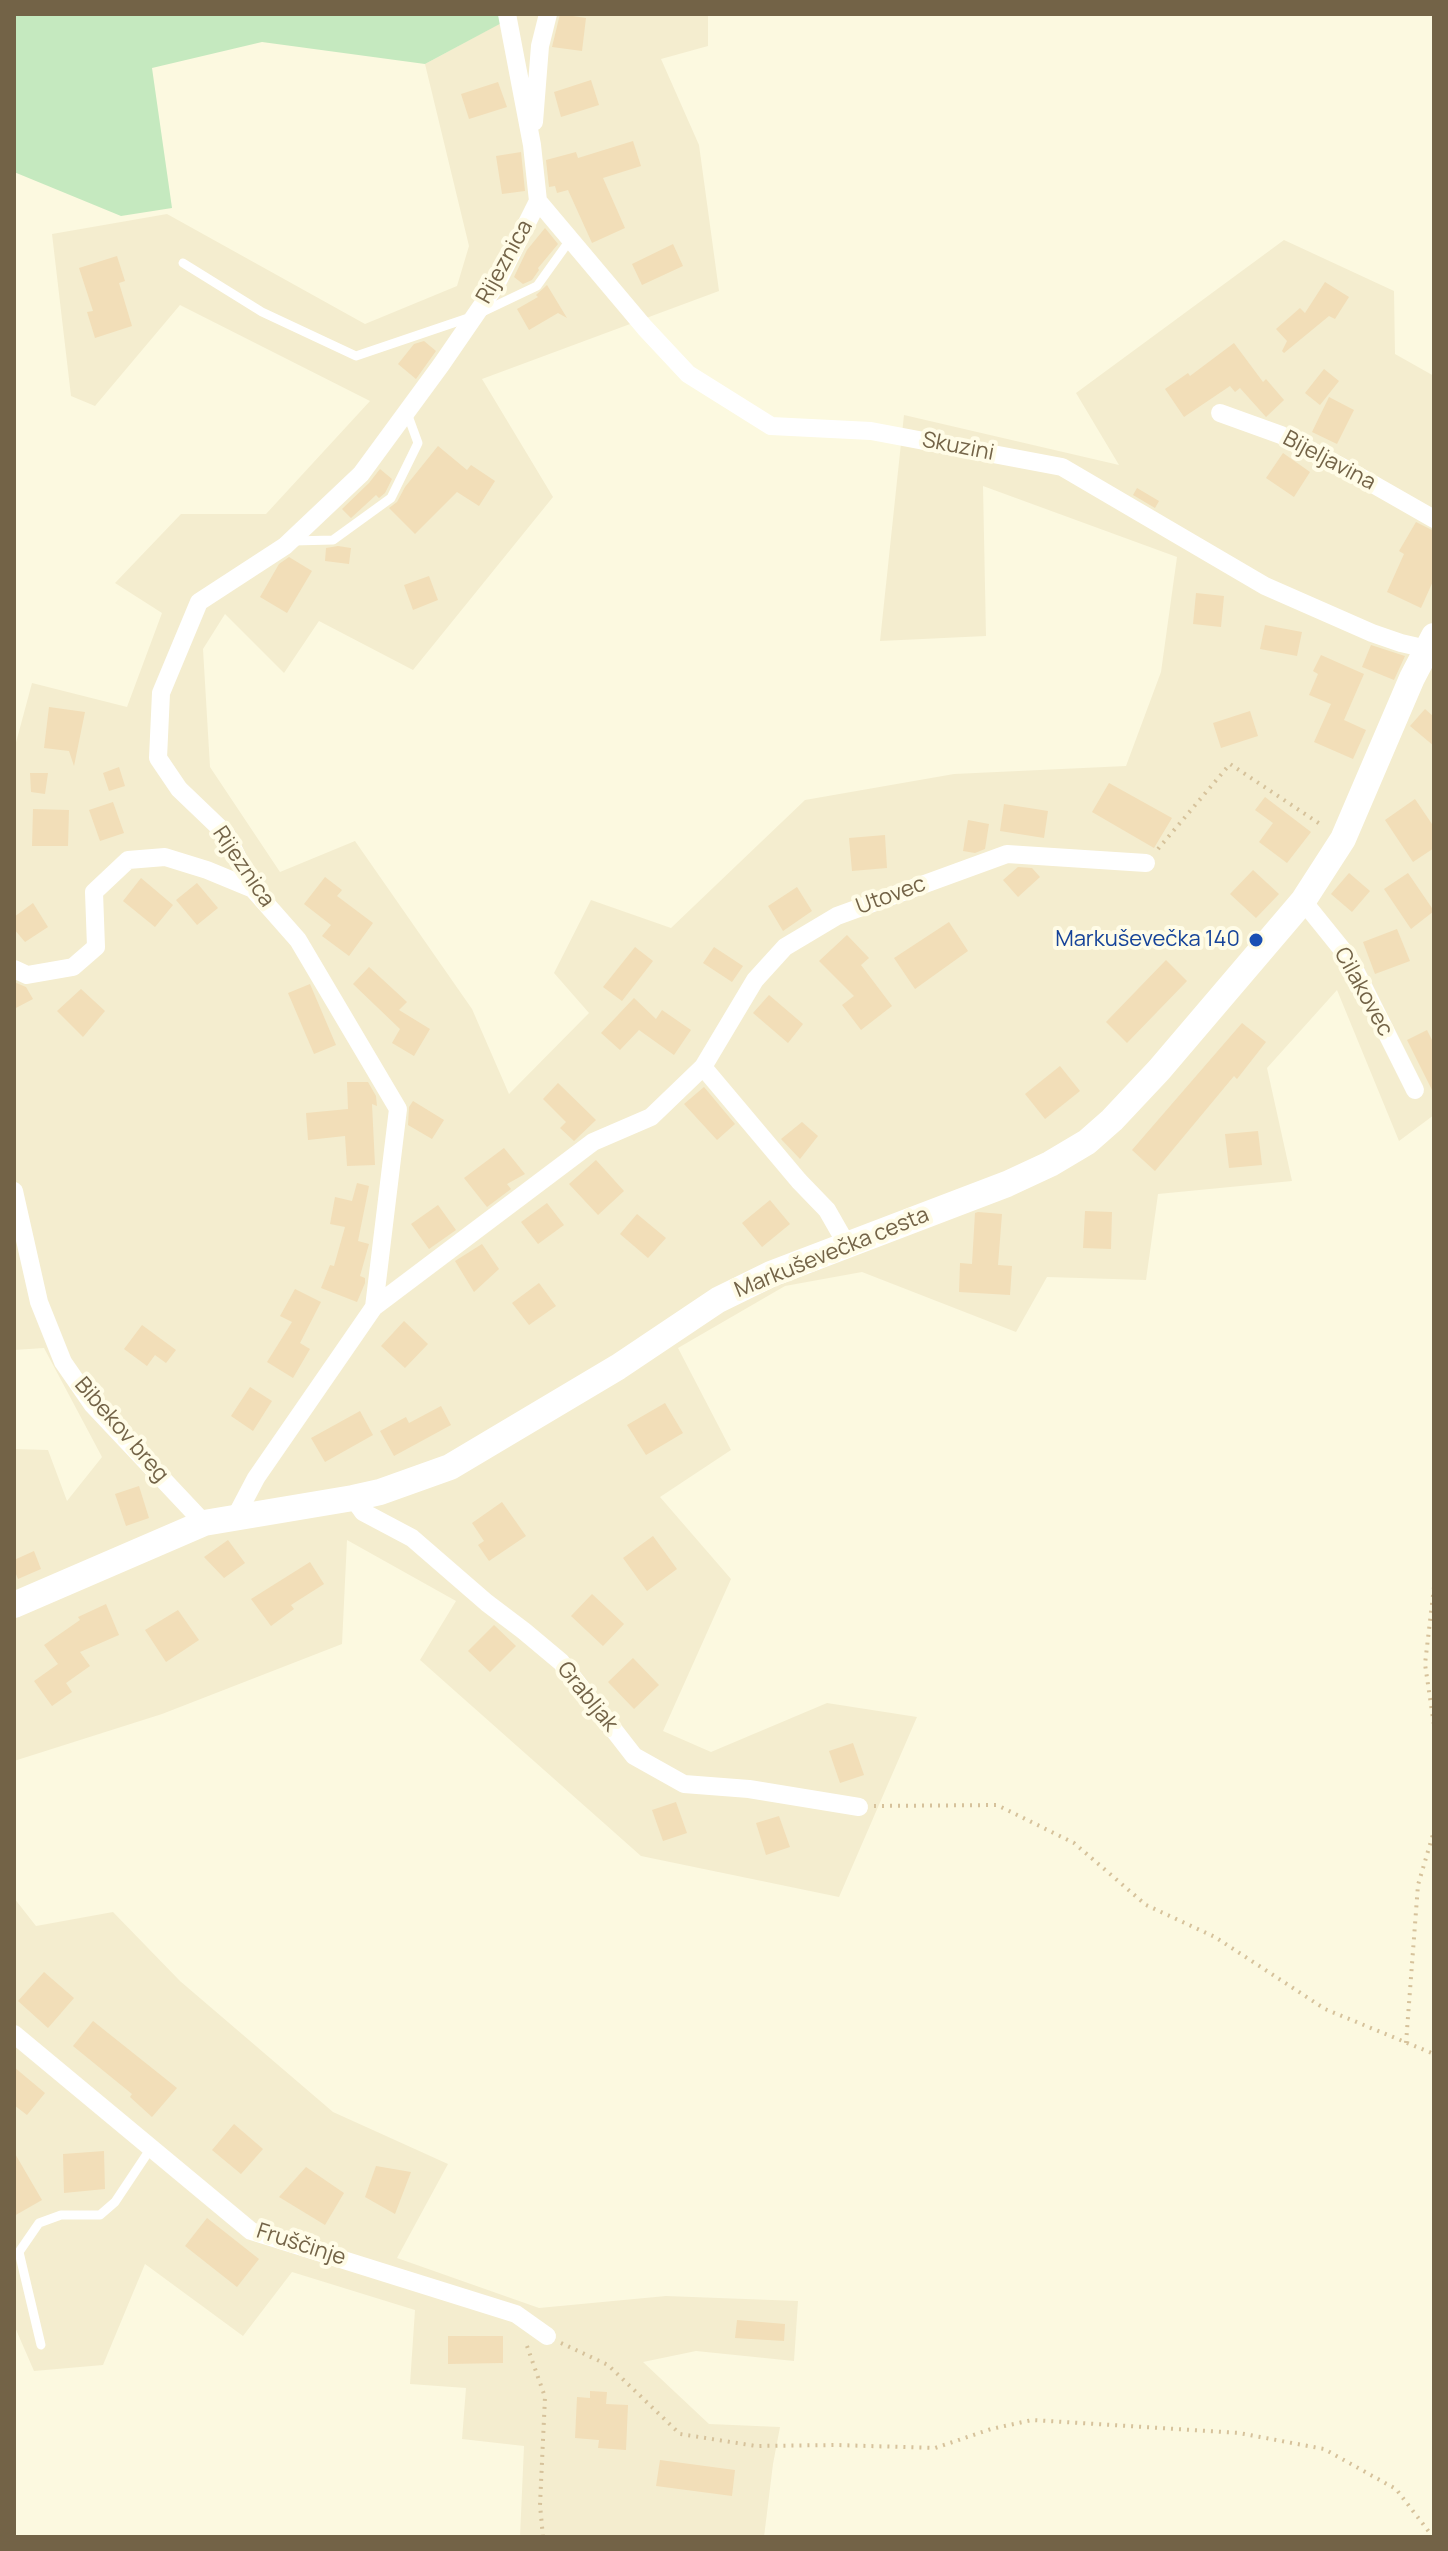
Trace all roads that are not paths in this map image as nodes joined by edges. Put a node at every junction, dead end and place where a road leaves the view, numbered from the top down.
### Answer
1 (507, 14) edge
2 (548, 14) edge
3 (532, 145) junction
4 (538, 201) junction
5 (570, 240) junction
6 (183, 263) dead end
7 (474, 316) junction
8 (407, 412) junction
9 (1220, 413) dead end
10 (1434, 519) edge
11 (289, 542) junction
12 (1432, 645) edge
13 (1146, 863) road end
14 (253, 889) junction
15 (1303, 901) junction
16 (14, 969) edge
17 (703, 1067) junction
18 (1415, 1090) dead end
19 (14, 1191) edge
20 (847, 1245) junction
21 (374, 1307) junction
22 (353, 1498) junction
23 (236, 1516) junction
24 (204, 1523) junction
25 (14, 1605) edge
26 (859, 1807) road end
27 (14, 2034) edge
28 (151, 2148) junction
29 (547, 2336) road end
30 (41, 2345) dead end

1 - 3 street, Rijeznica
2 - 3 street
3 - 4 street, Rijeznica
4 - 5 street, Skuzini
4 - 7 street, Rijeznica
5 - 7 lane
5 - 12 street, Skuzini
6 - 7 lane
7 - 8 street, Rijeznica
8 - 11 street, Rijeznica
8 - 11 lane
9 - 10 street, Bijeljavina
11 - 14 street, Rijeznica
12 - 15 main road, Markuševečka cesta
13 - 17 street, Utovec
14 - 16 street
14 - 21 street, Rijeznica
15 - 18 street, Cilakovec
15 - 20 main road, Markuševečka cesta
17 - 20 street
17 - 21 street, Utovec
19 - 24 street, Bibekov breg
20 - 22 main road, Markuševečka cesta
21 - 23 street, Rijeznica
22 - 23 main road, Markuševečka cesta
22 - 26 street, Grabljak
23 - 24 main road, Markuševečka cesta
24 - 25 main road, Markuševečka cesta
27 - 28 street, Fruščinje
28 - 29 street, Fruščinje
28 - 30 lane

